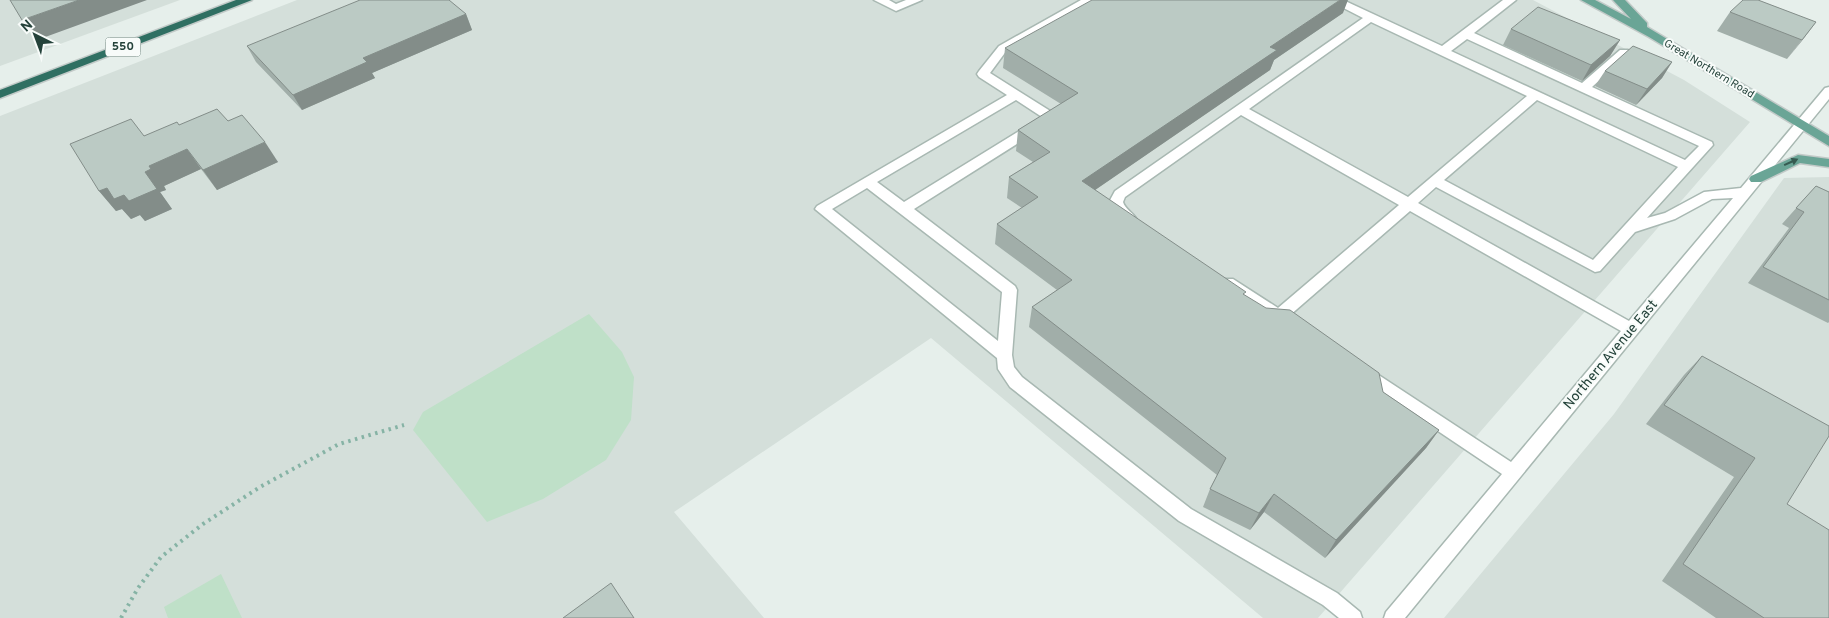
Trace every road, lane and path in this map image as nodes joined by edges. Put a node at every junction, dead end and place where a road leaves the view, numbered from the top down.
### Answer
1 (246, 0) edge
2 (880, 0) edge
3 (916, 0) edge
4 (1089, 0) edge
5 (1334, 0) edge
6 (1510, 0) edge
7 (1587, 0) edge
8 (1619, 0) edge
9 (1370, 17) junction
10 (1466, 34) junction
11 (1652, 36) junction
12 (1443, 51) junction
13 (1624, 52) edge
14 (1584, 88) junction
15 (1829, 91) edge
16 (0, 94) edge
17 (1016, 94) junction
18 (1535, 95) junction
19 (1240, 109) junction
20 (1802, 124) junction
21 (1829, 142) edge
22 (1829, 163) edge
23 (1687, 166) junction
24 (1756, 179) junction
25 (1436, 181) junction
26 (868, 182) junction
27 (1745, 192) junction
28 (1409, 203) junction
29 (904, 209) junction
30 (1138, 224) edge
31 (1629, 229) junction
32 (1215, 274) edge
33 (1279, 316) junction
34 (1293, 326) edge
35 (1632, 330) junction
36 (1004, 355) junction
37 (1354, 366) edge
38 (404, 425) dead end
39 (1514, 473) junction
40 (121, 618) edge
41 (1353, 618) edge
42 (1393, 618) edge

1 - 16 highway, 550
2 - 3 street
4 - 17 street
5 - 9 street
6 - 10 street
7 - 11 main road, Great Northern Road
8 - 11 main road
9 - 12 street
9 - 19 street
10 - 12 street
10 - 14 street
11 - 20 main road, Great Northern Road
12 - 18 street
13 - 14 street
14 - 23 street
15 - 20 street, Northern Avenue East
17 - 26 street
17 - 29 street
18 - 23 street
18 - 25 street
19 - 28 street
19 - 30 street
20 - 21 main road, Great Northern Road
20 - 24 street, Northern Avenue East
24 -> 22 main road
23 - 31 street
24 - 27 street, Northern Avenue East
25 - 28 street
25 - 31 street
26 - 29 street
26 - 36 street
27 - 31 street
27 - 35 street, Northern Avenue East
28 - 33 street
28 - 35 street
29 - 36 street
32 - 33 street
33 - 34 street
35 - 39 street, Northern Avenue East
36 - 41 street
37 - 39 street
38 - 40 path
39 - 42 street, Northern Avenue East

